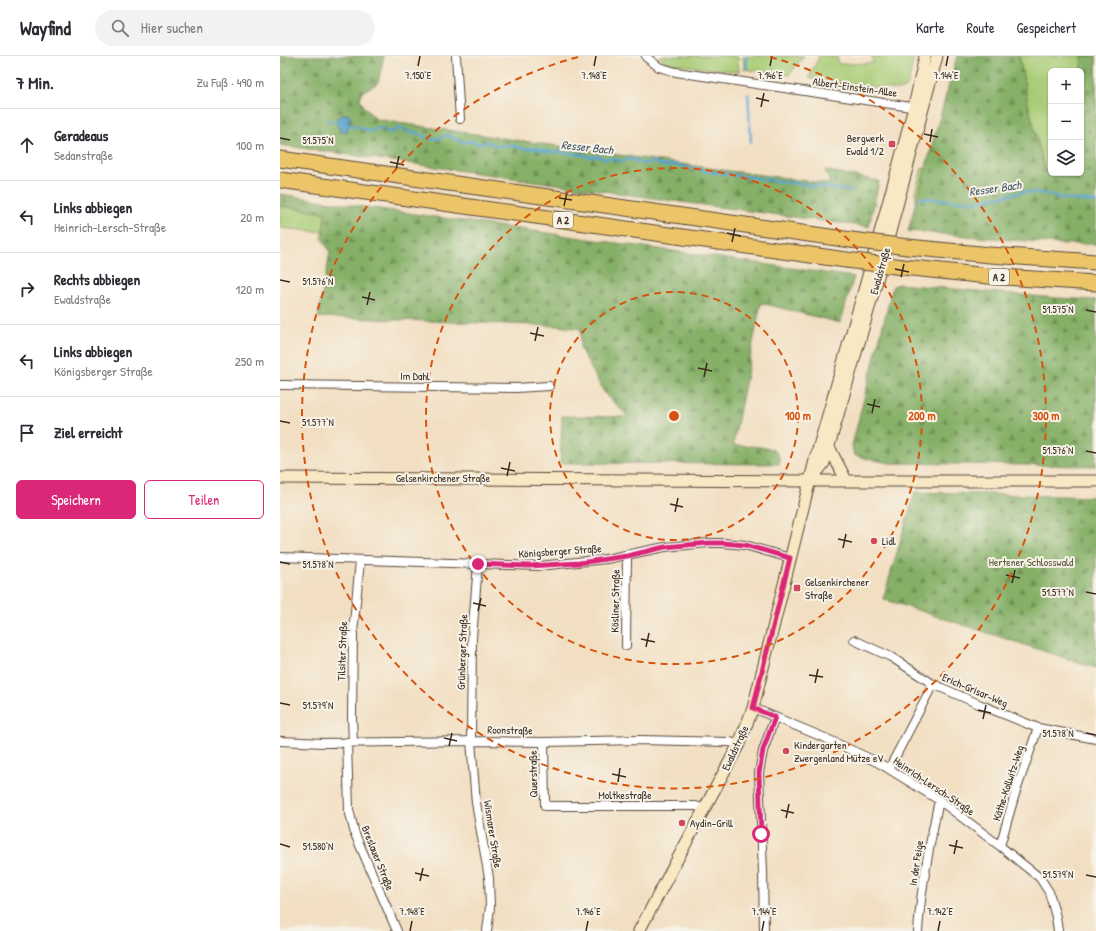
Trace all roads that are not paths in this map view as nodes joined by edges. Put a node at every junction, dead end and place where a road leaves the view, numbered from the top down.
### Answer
1 (456, 56) edge
2 (646, 56) edge
3 (925, 56) edge
4 (937, 56) edge
5 (918, 108) junction
6 (460, 119) dead end
7 (280, 159) edge
8 (280, 180) edge
9 (1096, 262) edge
10 (1096, 283) edge
11 (280, 386) edge
12 (549, 386) dead end
13 (829, 447) junction
14 (280, 478) edge
15 (846, 480) junction
16 (810, 481) junction
17 (1096, 481) edge
18 (627, 556) junction
19 (280, 557) edge
20 (790, 558) junction
21 (360, 560) junction
22 (478, 564) junction
23 (854, 640) dead end
24 (626, 646) dead end
25 (933, 684) junction
26 (753, 708) junction
27 (775, 717) junction
28 (1038, 728) junction
29 (1096, 739) edge
30 (280, 741) edge
31 (471, 741) junction
32 (350, 742) junction
33 (544, 742) junction
34 (739, 744) junction
35 (889, 769) junction
36 (939, 800) junction
37 (545, 806) joint
38 (705, 809) junction
39 (1000, 846) junction
40 (396, 931) edge
41 (487, 931) edge
42 (639, 931) edge
43 (764, 931) edge
44 (918, 931) edge
45 (1058, 931) edge

1 - 6 street
2 - 5 street, Albert-Einstein-Allee
3 - 5 main road, Ewaldstraße
4 - 5 main road, Ewaldstraße
5 - 13 main road, Ewaldstraße
5 - 16 main road, Ewaldstraße
7 - 9 highway, A 2, bridge
8 - 10 highway, A 2, bridge
11 - 12 street, Im Dahl
13 - 15 main road
13 - 16 main road, Ewaldstraße
14 - 16 main road, Gelsenkirchener Straße
15 - 16 main road, Gelsenkirchener Straße
15 - 17 main road, Gelsenkirchener Straße
16 - 20 main road, Ewaldstraße
18 - 20 street, Königsberger Straße
18 - 22 street, Königsberger Straße
18 - 24 street, Kösliner Straße
19 - 21 street, Königsberger Straße
20 - 26 main road, Ewaldstraße
21 - 22 street, Königsberger Straße
21 - 32 street, Tilsiter Straße
22 - 31 street, Grünberger Straße
23 - 25 street, Erich-Grisar-Weg
25 - 28 street, Erich-Grisar-Weg
25 - 35 street
26 - 27 street, Heinrich-Lersch-Straße
26 - 34 main road, Ewaldstraße
27 - 35 street, Heinrich-Lersch-Straße
27 - 43 street
28 - 29 street, Erich-Grisar-Weg
28 - 39 street, Käthe-Kollwitz-Weg
30 - 32 street, Roonstraße
31 - 32 street, Roonstraße
31 - 33 street, Roonstraße
31 - 41 street, Wismarer Straße
32 - 40 street, Breslauer Straße
33 - 34 street, Roonstraße
33 - 37 street, Querstraße
34 - 38 main road, Ewaldstraße
35 - 36 street, Heinrich-Lersch-Straße
36 - 39 street, Heinrich-Lersch-Straße
36 - 44 street, In der Feige
37 - 38 street, Moltkestraße
38 - 42 main road, Ewaldstraße
39 - 45 street, Heinrich-Lersch-Straße

